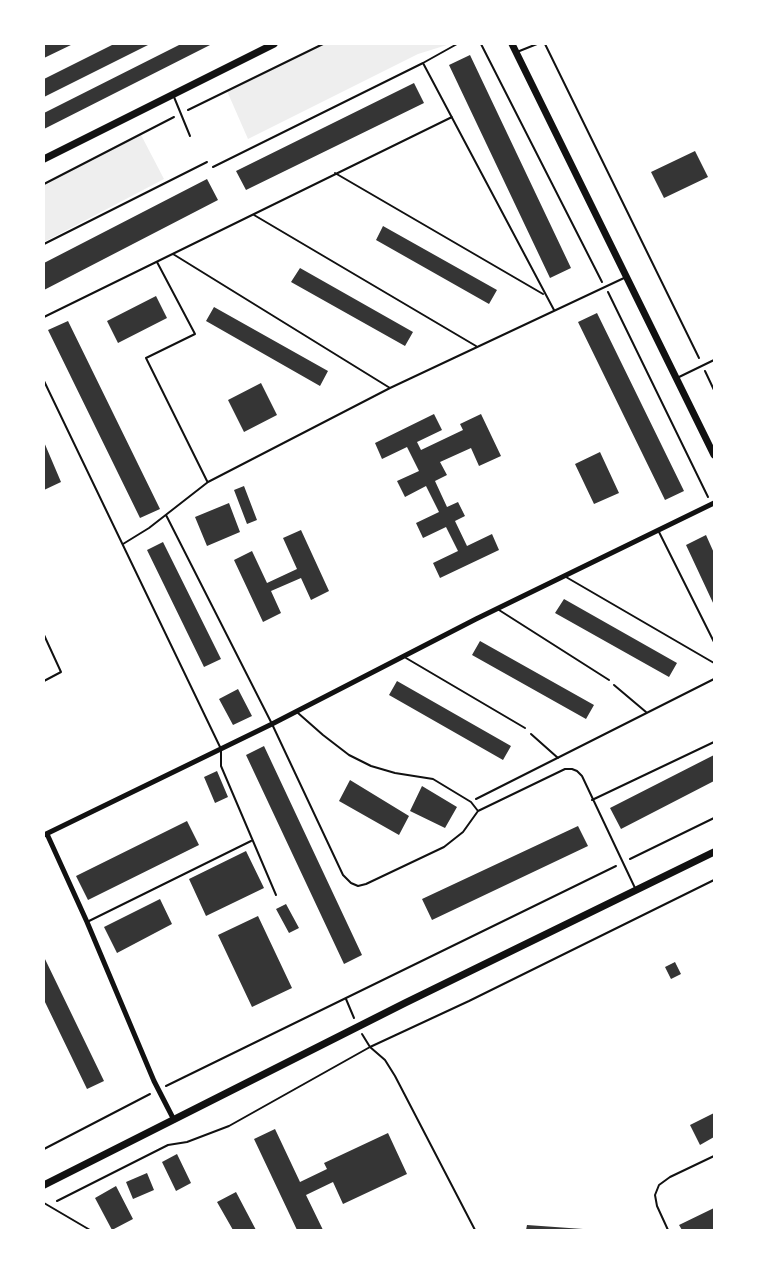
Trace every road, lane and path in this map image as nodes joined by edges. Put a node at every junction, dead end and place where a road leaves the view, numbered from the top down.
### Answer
1 (274, 44) edge
2 (457, 44) edge
3 (481, 44) edge
4 (512, 44) edge
5 (537, 44) edge
6 (545, 44) edge
7 (517, 52) junction
8 (423, 63) junction
9 (173, 95) junction
10 (452, 117) junction
11 (190, 136) dead end
12 (44, 159) edge
13 (213, 167) dead end
14 (336, 173) junction
15 (254, 216) junction
16 (173, 254) junction
17 (157, 262) junction
18 (627, 277) junction
19 (605, 287) junction
20 (544, 294) junction
21 (554, 310) junction
22 (44, 317) edge
23 (477, 346) junction
24 (714, 360) edge
25 (703, 366) junction
26 (676, 378) junction
27 (44, 381) edge
28 (390, 388) junction
29 (714, 390) edge
30 (714, 455) edge
31 (208, 482) junction
32 (713, 504) edge
33 (166, 515) junction
34 (658, 529) junction
35 (123, 544) junction
36 (564, 576) junction
37 (497, 608) junction
38 (44, 635) edge
39 (714, 642) edge
40 (404, 656) junction
41 (714, 663) edge
42 (714, 679) edge
43 (609, 680) joint
44 (44, 681) edge
45 (296, 711) junction
46 (646, 712) junction
47 (272, 724) junction
48 (525, 728) joint
49 (714, 742) edge
50 (221, 749) junction
51 (558, 758) junction
52 (592, 800) junction
53 (471, 802) junction
54 (478, 811) junction
55 (714, 818) edge
56 (45, 834) edge
57 (252, 840) junction
58 (714, 852) edge
59 (622, 863) junction
60 (714, 880) edge
61 (636, 891) junction
62 (276, 895) dead end
63 (87, 922) junction
64 (370, 1047) junction
65 (160, 1089) junction
66 (174, 1120) junction
67 (44, 1149) edge
68 (714, 1156) edge
69 (44, 1185) edge
70 (44, 1203) edge
71 (47, 1206) junction
72 (90, 1230) edge
73 (475, 1230) edge
74 (668, 1230) edge

1 - 9 street
2 - 8 lane
3 - 19 path
4 - 7 street
5 - 7 lane
6 - 25 path
7 - 18 street
8 - 10 lane
8 - 13 lane
9 - 11 lane
9 - 12 street
10 - 14 lane
10 - 20 lane
14 - 15 lane
14 - 20 lane
15 - 16 lane
15 - 23 lane
16 - 17 lane
16 - 28 lane
17 - 22 lane
17 - 31 lane
18 - 19 lane
18 - 26 street
19 - 21 lane
19 - 32 path
20 - 21 lane
21 - 23 lane
23 - 28 lane
24 - 25 lane
25 - 26 lane
25 - 29 path
26 - 30 street
27 - 35 lane
28 - 31 lane
31 - 33 lane
32 - 34 street
33 - 35 lane
33 - 47 lane
34 - 36 street
34 - 39 lane
35 - 50 lane
36 - 37 street
36 - 41 lane
37 - 40 street
37 - 43 lane
38 - 44 lane
40 - 45 street
40 - 48 lane
42 - 46 path
43 - 46 path
45 - 47 street
45 - 53 lane
46 - 51 path
47 - 50 street
47 - 54 lane
48 - 51 path
49 - 52 lane
50 - 56 street
50 - 57 lane
51 - 53 path
52 - 54 lane
52 - 59 lane
53 - 54 lane
55 - 59 path
56 - 63 street
57 - 62 lane
57 - 63 lane
58 - 61 street
59 - 61 lane
59 - 65 path
60 - 64 path
61 - 66 street
63 - 65 street
64 - 71 path
64 - 73 path
65 - 66 street
65 - 67 path
66 - 69 street
68 - 74 lane
70 - 71 lane
71 - 72 lane

